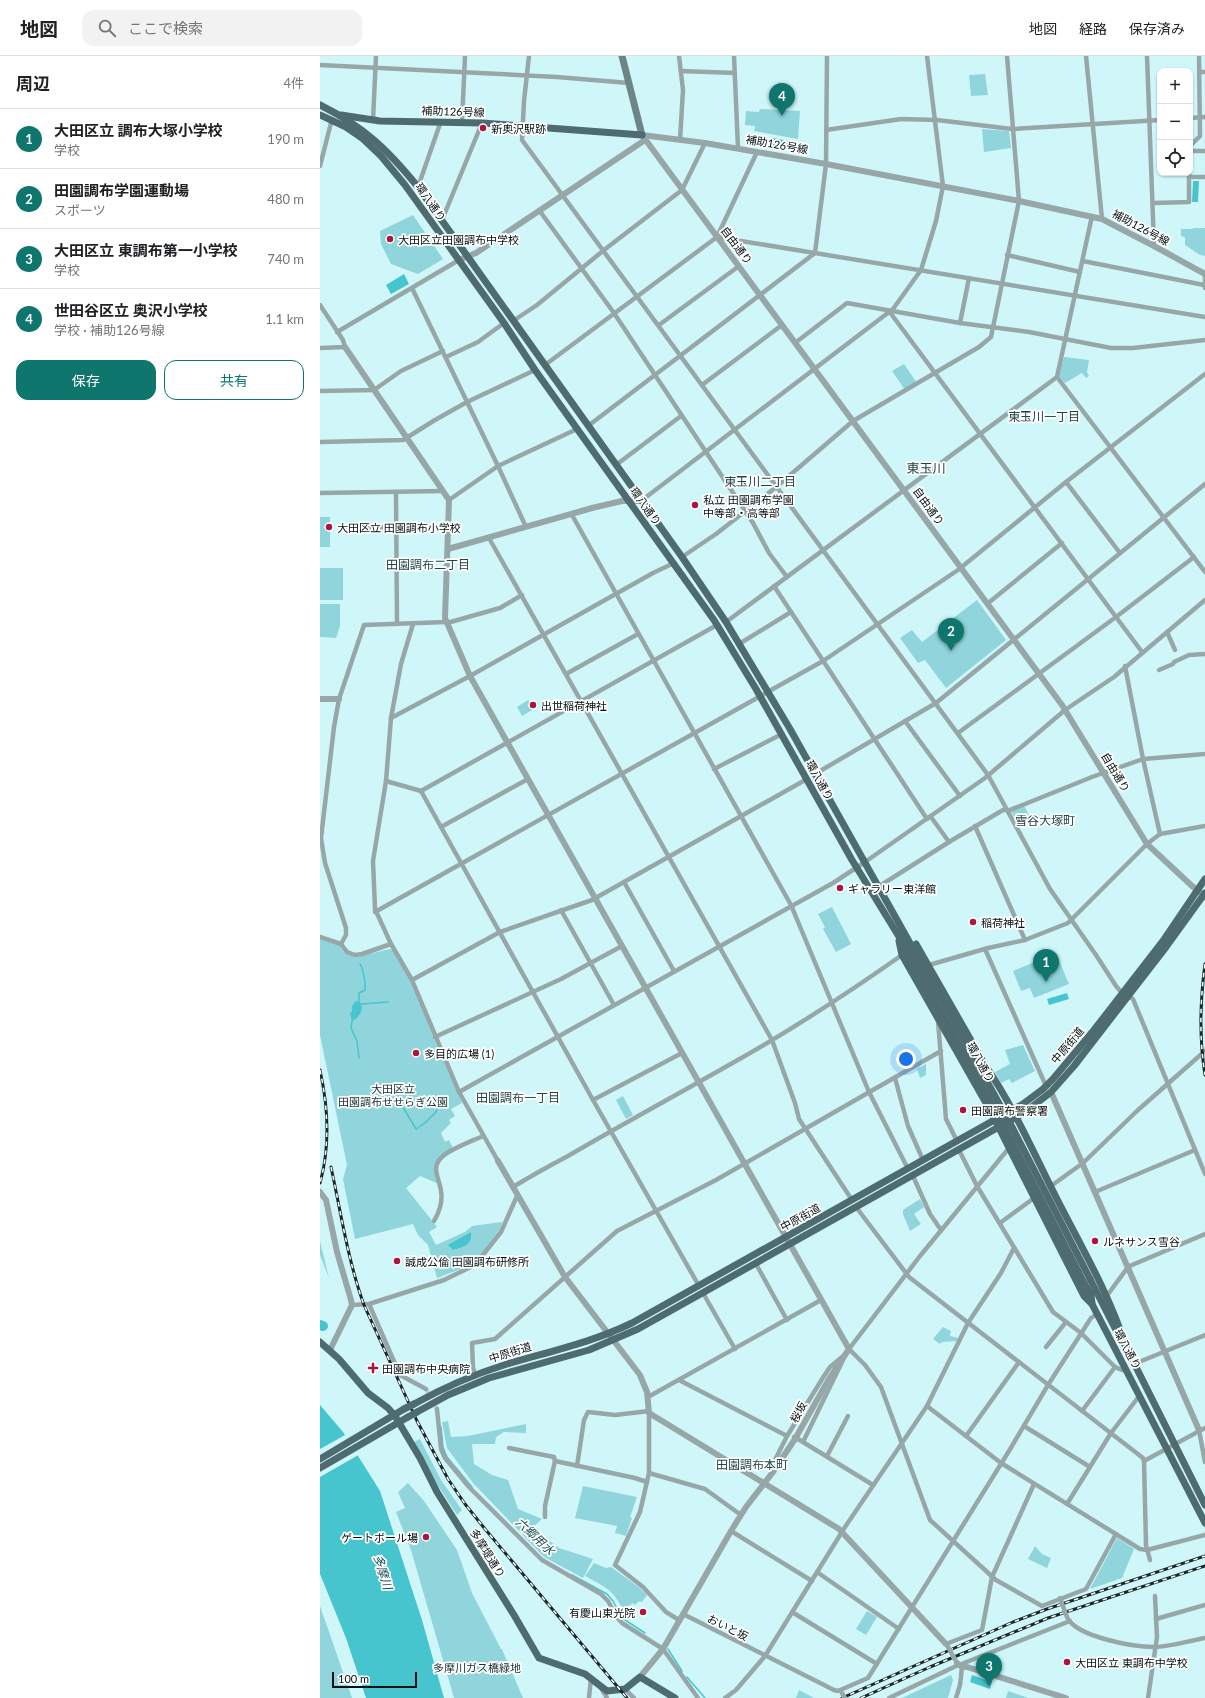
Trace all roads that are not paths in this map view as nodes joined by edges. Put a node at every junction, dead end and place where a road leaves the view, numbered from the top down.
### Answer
1 (376, 56) edge
2 (465, 56) edge
3 (529, 56) edge
4 (622, 56) edge
5 (679, 56) edge
6 (734, 56) edge
7 (827, 56) edge
8 (927, 56) edge
9 (1006, 56) edge
10 (1086, 56) edge
11 (1147, 56) edge
12 (1199, 56) edge
13 (320, 65) edge
14 (376, 68) junction
15 (681, 71) junction
16 (464, 72) junction
17 (1199, 72) junction
18 (1205, 72) edge
19 (735, 73) junction
20 (526, 75) junction
21 (629, 83) junction
22 (320, 105) edge
23 (320, 115) edge
24 (339, 115) junction
25 (1202, 117) edge
26 (332, 119) junction
27 (373, 120) junction
28 (935, 120) junction
29 (1157, 120) edge
30 (441, 121) junction
31 (1149, 121) junction
32 (462, 122) junction
33 (482, 123) junction
34 (1093, 124) junction
35 (522, 126) junction
36 (1012, 129) junction
37 (826, 130) junction
38 (643, 137) junction
39 (680, 140) junction
40 (705, 143) junction
41 (1193, 143) edge
42 (738, 148) junction
43 (1193, 151) edge
44 (1205, 151) edge
45 (757, 152) junction
46 (826, 164) junction
47 (320, 166) edge
48 (1189, 176) edge
49 (1193, 176) edge
50 (1205, 177) edge
51 (942, 186) junction
52 (418, 187) junction
53 (682, 190) junction
54 (562, 194) junction
55 (1019, 201) junction
56 (1153, 203) junction
57 (539, 210) junction
58 (1092, 216) junction
59 (1102, 219) junction
60 (442, 220) junction
61 (717, 237) junction
62 (1154, 246) junction
63 (604, 250) junction
64 (815, 253) junction
65 (1007, 255) junction
66 (469, 257) junction
67 (459, 260) junction
68 (1082, 261) junction
69 (738, 266) junction
70 (583, 268) junction
71 (921, 270) junction
72 (1080, 272) junction
73 (1205, 274) edge
74 (969, 278) junction
75 (1002, 284) junction
76 (1204, 285) edge
77 (412, 288) junction
78 (1205, 288) edge
79 (760, 294) junction
80 (1076, 294) junction
81 (637, 296) junction
82 (320, 305) edge
83 (889, 311) junction
84 (614, 313) junction
85 (1205, 316) edge
86 (513, 321) junction
87 (504, 323) junction
88 (960, 323) junction
89 (659, 325) junction
90 (782, 325) junction
91 (993, 328) junction
92 (337, 332) junction
93 (1066, 340) junction
94 (1205, 340) edge
95 (795, 343) junction
96 (320, 348) edge
97 (345, 348) junction
98 (443, 351) junction
99 (681, 355) junction
100 (446, 357) junction
101 (545, 365) junction
102 (814, 369) junction
103 (535, 370) junction
104 (935, 372) junction
105 (1205, 374) edge
106 (655, 375) junction
107 (1057, 377) junction
108 (702, 385) junction
109 (374, 390) junction
110 (320, 391) edge
111 (468, 402) junction
112 (681, 416) junction
113 (853, 421) junction
114 (588, 426) junction
115 (577, 429) junction
116 (735, 429) junction
117 (980, 434) junction
118 (407, 438) junction
119 (320, 442) edge
120 (1112, 447) junction
121 (706, 452) junction
122 (616, 465) junction
123 (498, 466) junction
124 (1066, 482) junction
125 (1205, 484) edge
126 (776, 486) junction
127 (904, 490) junction
128 (443, 491) junction
129 (396, 492) junction
130 (320, 493) edge
131 (449, 500) junction
132 (630, 501) junction
133 (641, 501) junction
134 (1035, 507) junction
135 (744, 511) junction
136 (572, 515) junction
137 (1164, 517) junction
138 (396, 527) junction
139 (526, 527) junction
140 (342, 528) dead end
141 (489, 538) junction
142 (1062, 543) junction
143 (448, 548) junction
144 (824, 549) junction
145 (1120, 553) junction
146 (682, 557) junction
147 (1194, 557) junction
148 (674, 562) junction
149 (961, 567) junction
150 (1205, 572) edge
151 (787, 577) junction
152 (1088, 579) junction
153 (774, 586) junction
154 (616, 594) junction
155 (522, 595) junction
156 (1205, 600) edge
157 (987, 604) junction
158 (791, 612) junction
159 (1116, 617) junction
160 (446, 622) junction
161 (726, 622) junction
162 (878, 623) junction
163 (397, 624) junction
164 (413, 624) junction
165 (717, 625) junction
166 (1167, 632) junction
167 (544, 634) junction
168 (638, 634) junction
169 (1014, 640) junction
170 (740, 644) junction
171 (1176, 650) dead end
172 (1142, 652) junction
173 (1205, 654) edge
174 (823, 661) junction
175 (654, 662) junction
176 (1125, 666) junction
177 (1159, 670) dead end
178 (1038, 673) junction
179 (566, 674) junction
180 (470, 676) junction
181 (768, 692) junction
182 (760, 697) junction
183 (320, 699) edge
184 (339, 699) junction
185 (582, 702) junction
186 (936, 703) junction
187 (1066, 710) junction
188 (391, 718) junction
189 (905, 721) junction
190 (694, 733) junction
191 (958, 733) junction
192 (782, 734) junction
193 (874, 740) junction
194 (508, 743) junction
195 (1205, 754) edge
196 (1143, 759) junction
197 (714, 769) junction
198 (1104, 773) junction
199 (622, 774) junction
200 (815, 774) junction
201 (988, 775) junction
202 (528, 779) junction
203 (807, 779) junction
204 (386, 781) junction
205 (421, 791) junction
206 (960, 796) junction
207 (1006, 810) junction
208 (549, 815) junction
209 (740, 816) junction
210 (929, 818) junction
211 (975, 826) junction
212 (1205, 826) edge
213 (441, 827) junction
214 (1160, 834) junction
215 (948, 842) junction
216 (1147, 844) junction
217 (668, 856) junction
218 (865, 862) junction
219 (462, 864) junction
220 (856, 868) junction
221 (1205, 879) edge
222 (624, 882) junction
223 (878, 886) junction
224 (1200, 891) edge
225 (595, 898) junction
226 (791, 905) junction
227 (561, 910) junction
228 (375, 912) junction
229 (1071, 921) junction
230 (500, 932) junction
231 (900, 932) junction
232 (320, 937) edge
233 (1025, 940) junction
234 (341, 944) junction
235 (391, 944) junction
236 (622, 946) junction
237 (719, 946) junction
238 (985, 949) junction
239 (902, 956) junction
240 (590, 963) junction
241 (929, 965) junction
242 (674, 971) junction
243 (412, 980) junction
244 (646, 988) junction
245 (534, 991) junction
246 (1125, 995) junction
247 (832, 1002) junction
248 (614, 1005) junction
249 (938, 1021) junction
250 (559, 1036) junction
251 (435, 1037) junction
252 (772, 1040) junction
253 (941, 1051) junction
254 (1205, 1051) edge
255 (682, 1053) junction
256 (985, 1065) junction
257 (969, 1074) junction
258 (895, 1078) junction
259 (698, 1082) junction
260 (1168, 1084) junction
261 (1048, 1089) junction
262 (459, 1092) junction
263 (869, 1092) junction
264 (593, 1100) junction
265 (1012, 1111) junction
266 (1016, 1118) junction
267 (995, 1119) junction
268 (999, 1127) junction
269 (805, 1128) junction
270 (611, 1130) junction
271 (483, 1136) junction
272 (957, 1141) junction
273 (1009, 1148) junction
274 (959, 1150) junction
275 (1195, 1150) junction
276 (924, 1160) junction
277 (498, 1161) joint
278 (744, 1163) junction
279 (1083, 1163) junction
280 (908, 1168) junction
281 (1205, 1174) edge
282 (913, 1176) junction
283 (977, 1186) junction
284 (1051, 1186) junction
285 (512, 1187) junction
286 (320, 1192) edge
287 (1095, 1192) junction
288 (517, 1196) junction
289 (1034, 1198) junction
290 (852, 1200) junction
291 (856, 1207) junction
292 (656, 1211) junction
293 (434, 1221) dead end
294 (1000, 1223) junction
295 (941, 1230) junction
296 (1205, 1234) edge
297 (786, 1237) junction
298 (790, 1244) junction
299 (1014, 1248) junction
300 (756, 1264) junction
301 (1128, 1267) junction
302 (906, 1274) junction
303 (565, 1277) junction
304 (1087, 1281) junction
305 (699, 1286) junction
306 (703, 1293) junction
307 (1106, 1297) junction
308 (821, 1300) junction
309 (369, 1304) junction
310 (1092, 1304) junction
311 (352, 1305) junction
312 (1098, 1314) junction
313 (787, 1320) junction
314 (1066, 1322) junction
315 (968, 1323) junction
316 (608, 1333) junction
317 (1081, 1333) junction
318 (1205, 1335) edge
319 (614, 1340) junction
320 (320, 1342) edge
321 (1125, 1344) junction
322 (1046, 1347) dead end
323 (735, 1349) junction
324 (849, 1349) junction
325 (330, 1350) junction
326 (1165, 1351) junction
327 (845, 1354) junction
328 (1019, 1362) junction
329 (1134, 1364) junction
330 (1115, 1367) junction
331 (1126, 1368) junction
332 (475, 1375) junction
333 (679, 1380) junction
334 (1048, 1384) junction
335 (426, 1389) tunnel mouth
336 (1140, 1395) junction
337 (648, 1398) junction
338 (927, 1406) junction
339 (437, 1410) tunnel mouth
340 (1082, 1411) junction
341 (649, 1412) junction
342 (395, 1416) junction
343 (848, 1416) dead end
344 (399, 1422) junction
345 (1024, 1426) junction
346 (1202, 1429) edge
347 (1111, 1433) junction
348 (788, 1436) junction
349 (966, 1436) junction
350 (796, 1438) dead end
351 (803, 1442) junction
352 (902, 1442) junction
353 (1175, 1444) junction
354 (509, 1448) dead end
355 (1168, 1449) junction
356 (827, 1456) junction
357 (320, 1459) edge
358 (555, 1461) junction
359 (1144, 1461) junction
360 (1205, 1462) edge
361 (1001, 1463) junction
362 (577, 1466) junction
363 (1090, 1467) junction
364 (320, 1468) edge
365 (773, 1472) junction
366 (649, 1473) junction
367 (647, 1482) junction
368 (764, 1484) junction
369 (1034, 1484) junction
370 (873, 1485) junction
371 (1067, 1504) junction
372 (1205, 1505) edge
373 (741, 1515) junction
374 (546, 1517) dead end
375 (1205, 1523) edge
376 (842, 1531) junction
377 (731, 1532) junction
378 (1116, 1534) junction
379 (1205, 1535) edge
380 (952, 1541) junction
381 (1147, 1550) junction
382 (1150, 1560) dead end
383 (817, 1572) junction
384 (992, 1577) junction
385 (812, 1581) junction
386 (1155, 1596) dead end
387 (1060, 1598) junction
388 (1205, 1605) edge
389 (912, 1607) junction
390 (792, 1612) junction
391 (683, 1614) junction
392 (1069, 1619) junction
393 (1156, 1619) junction
394 (679, 1620) junction
395 (899, 1629) junction
396 (1205, 1638) edge
397 (947, 1646) junction
398 (1156, 1647) junction
399 (663, 1649) junction
400 (765, 1656) junction
401 (877, 1664) junction
402 (959, 1665) junction
403 (640, 1677) junction
404 (591, 1678) junction
405 (601, 1686) junction
406 (625, 1689) junction
407 (842, 1691) junction
408 (589, 1698) edge
409 (607, 1698) edge
410 (634, 1698) edge
411 (674, 1698) edge
412 (698, 1698) edge
413 (725, 1698) edge
414 (845, 1698) edge
415 (889, 1698) edge
416 (956, 1698) edge
417 (1066, 1698) edge
418 (1148, 1698) edge

1 - 14 street
2 - 16 street
3 - 20 street
4 - 21 main road, 自由通り
5 - 15 street
6 - 19 street
7 - 37 street
8 - 28 street
9 - 36 street
10 - 34 street
11 - 31 street
12 - 17 street
13 - 14 street
14 - 16 street
14 - 27 street
15 - 19 street
15 - 39 street
16 - 20 street
16 - 32 street
17 - 18 street
17 - 25 street
19 - 42 street
20 - 21 street
20 - 35 street
21 - 38 main road, 自由通り
22 - 24 main road, 環八通り
23 - 26 main road, 環八通り
24 - 27 main road, 補助126号線
24 - 52 main road, 環八通り
25 - 41 street
26 - 47 street
26 - 67 main road, 環八通り
27 - 30 main road, 補助126号線
28 - 36 street
28 - 37 street
28 - 51 street
29 - 31 street
30 - 32 main road, 補助126号線
30 - 52 street
31 - 34 street
31 - 56 street
32 - 33 main road, 補助126号線
33 - 35 main road, 補助126号線
33 - 60 street
34 - 36 street
34 - 59 street
35 - 38 main road, 補助126号線
35 - 54 street
36 - 55 street
37 - 46 street
38 - 39 street, 補助126号線
38 - 53 street, 自由通り
38 - 54 street
39 - 40 street, 補助126号線
40 - 42 street, 補助126号線
40 - 53 street
42 - 45 street, 補助126号線
43 - 44 street
45 - 46 street, 補助126号線
45 - 61 street
46 - 51 street, 補助126号線
46 - 64 street
48 - 56 street
49 - 50 street
51 - 55 street, 補助126号線
51 - 71 street
52 - 60 main road, 環八通り
53 - 61 street, 自由通り
53 - 63 street
54 - 57 street
54 - 63 street
55 - 58 street, 補助126号線
55 - 65 street
56 - 62 street
57 - 66 street
57 - 70 street
58 - 59 street, 補助126号線
58 - 68 street
59 - 62 street, 補助126号線
60 - 66 main road, 環八通り
61 - 64 street
61 - 69 street, 自由通り
61 - 81 street
62 - 73 street, 補助126号線
63 - 70 street
63 - 81 street
64 - 71 street
64 - 79 street
65 - 72 street
65 - 75 street
66 - 67 street
66 - 86 main road, 環八通り
67 - 77 street
67 - 87 main road, 環八通り
68 - 72 street
68 - 76 street
69 - 79 street, 自由通り
69 - 89 street
70 - 84 street
70 - 86 street
71 - 74 street
71 - 83 street
72 - 80 street
73 - 76 street
74 - 75 street
74 - 88 street
75 - 80 street
75 - 91 street
76 - 78 street
77 - 92 street
77 - 98 street
79 - 90 street, 自由通り
79 - 99 street
80 - 85 street
80 - 93 street
81 - 84 street
81 - 89 street
82 - 92 street
83 - 88 street
83 - 95 street
83 - 102 street
83 - 104 street
84 - 101 street
84 - 106 street
86 - 101 main road, 環八通り
87 - 100 street
87 - 103 main road, 環八通り
88 - 91 street
89 - 99 street
90 - 95 street, 自由通り
90 - 108 street
91 - 93 street
91 - 104 street
92 - 97 street
93 - 94 street
93 - 107 street
95 - 102 street, 自由通り
96 - 97 street
97 - 109 street
98 - 100 street
98 - 109 street
99 - 106 street
99 - 108 street
100 - 111 street
101 - 114 main road, 環八通り
102 - 113 street, 自由通り
102 - 116 street
103 - 111 street
103 - 115 main road, 環八通り
104 - 113 street
104 - 117 street
105 - 120 street
106 - 112 street
106 - 114 street
107 - 117 street
107 - 120 street
108 - 116 street
109 - 110 street
109 - 118 street
111 - 118 street
111 - 123 street
112 - 121 street
112 - 122 street
113 - 126 street
113 - 127 street, 自由通り
114 - 122 main road, 環八通り
115 - 123 street
115 - 132 main road, 環八通り
116 - 121 street
116 - 126 street
117 - 127 street
117 - 134 street
118 - 119 street
118 - 128 street
120 - 124 street
120 - 137 street
121 - 133 street
121 - 135 street
122 - 133 main road, 環八通り
123 - 131 street
123 - 139 street
124 - 134 street
124 - 145 street
125 - 137 street
126 - 135 street
126 - 144 street
127 - 144 street
127 - 149 street, 自由通り
128 - 129 street
128 - 131 street
129 - 130 street
129 - 138 street
131 - 143 street
132 - 133 street
132 - 136 street
132 - 148 main road, 環八通り
133 - 146 main road, 環八通り
134 - 142 street
134 - 149 street
135 - 146 street
135 - 151 street
136 - 139 street
136 - 154 street
137 - 145 street
137 - 147 street
138 - 140 street
138 - 163 street
139 - 141 street
141 - 143 street
141 - 155 street
142 - 152 street
142 - 157 street
143 - 160 street
144 - 151 street
144 - 162 street
145 - 152 street
146 - 161 main road, 環八通り
147 - 150 street
147 - 159 street
148 - 154 street
148 - 165 main road, 環八通り
149 - 157 street, 自由通り
149 - 162 street
151 - 153 street
152 - 159 street
152 - 169 street
153 - 158 street
153 - 161 street
154 - 167 street
154 - 168 street
155 - 160 street
155 - 167 street
156 - 166 street
157 - 169 street, 自由通り
158 - 170 street
158 - 174 street
159 - 172 street
159 - 178 street
160 - 164 street
160 - 180 street
161 - 170 main road, 環八通り
162 - 174 street
162 - 186 street
163 - 164 street
163 - 184 street
164 - 188 street
165 - 175 street
165 - 182 main road, 環八通り
166 - 171 street
166 - 172 street
167 - 179 street
167 - 180 street
168 - 175 street
168 - 179 street
169 - 178 street, 自由通り
169 - 186 street
170 - 181 main road, 環八通り
172 - 176 street
173 - 177 street
174 - 181 street
174 - 193 street
175 - 185 street
175 - 190 street
176 - 187 street
176 - 196 street
178 - 187 street, 自由通り
178 - 191 street
179 - 185 street
180 - 188 street
180 - 194 street
181 - 182 street
181 - 200 main road, 環八通り
182 - 190 street
182 - 192 main road, 環八通り
183 - 184 street
184 - 234 street
185 - 194 street
185 - 199 street
186 - 189 street
186 - 191 street
187 - 198 street, 自由通り
187 - 201 street
188 - 204 street
189 - 193 street
189 - 206 street
190 - 197 street
190 - 199 street
191 - 201 street
192 - 197 street
192 - 203 main road, 環八通り
193 - 200 street
193 - 210 street
194 - 202 street
194 - 205 street
195 - 196 street
196 - 198 street
196 - 214 street
197 - 209 street
198 - 207 street
198 - 216 street, 自由通り
199 - 208 street
199 - 217 street
200 - 218 main road, 環八通り
201 - 206 street
201 - 207 street
202 - 208 street
202 - 213 street
203 - 209 street
203 - 220 main road, 環八通り
204 - 205 street
204 - 228 street
205 - 213 street
206 - 210 street
207 - 211 street
207 - 229 street
208 - 219 street
208 - 225 street
209 - 217 street
209 - 226 street
210 - 215 street
210 - 218 street
211 - 215 street
211 - 233 street
212 - 214 street
213 - 219 street
214 - 216 street
215 - 223 street
216 - 224 street, 自由通り
216 - 229 street
217 - 222 street
217 - 237 street
218 - 220 street
218 - 223 main road, 環八通り
219 - 228 street
219 - 230 street
220 - 226 street
220 - 231 main road, 環八通り
221 - 224 main road, 中原街道
222 - 225 street
222 - 242 street
223 - 231 main road, 環八通り
224 - 246 main road, 中原街道
225 - 227 street
225 - 236 street
226 - 237 street
226 - 247 street
227 - 230 street
227 - 240 street
228 - 235 street
229 - 233 street
229 - 246 street
230 - 243 street
230 - 245 street
231 - 239 main road
231 - 241 main road
231 - 304 main road, 環八通り, bridge
232 - 234 street
233 - 238 street
234 - 235 street
235 - 243 street
236 - 240 street
236 - 244 street
237 - 242 street
237 - 252 street
238 - 241 street
238 - 261 street
239 - 247 street
239 - 249 main road
240 - 245 street
240 - 248 street
241 - 256 main road
242 - 244 street
243 - 251 street
244 - 248 street
244 - 255 street
245 - 250 street
245 - 251 street
246 - 260 street
246 - 261 main road, 中原街道
247 - 252 street
247 - 263 street
248 - 250 street
249 - 253 street
249 - 257 main road
250 - 262 street
250 - 264 street
251 - 262 street
252 - 259 street
252 - 269 street
253 - 258 street
253 - 272 street
254 - 260 street
255 - 259 street
255 - 264 street
256 - 257 main road
256 - 265 main road
257 - 267 main road
258 - 263 street
258 - 276 street
259 - 270 street
259 - 278 street
260 - 275 street
260 - 279 street
261 - 265 main road, 中原街道
261 - 266 main road, 中原街道
261 - 279 street
262 - 271 street
263 - 269 street
263 - 280 street
264 - 270 street
265 - 266 main road
265 - 267 main road, 中原街道
266 - 268 main road, 中原街道
266 - 284 main road
267 - 268 main road
267 - 272 main road, 中原街道
268 - 273 main road
268 - 274 main road, 中原街道
269 - 278 street
269 - 290 street
270 - 285 street
270 - 292 street
271 - 277 street
271 - 293 street
272 - 276 main road, 中原街道
273 - 283 street
273 - 289 main road
274 - 282 main road, 中原街道
274 - 283 street
275 - 281 street
275 - 287 street
276 - 280 main road, 中原街道
277 - 285 street
278 - 292 street
278 - 297 street
279 - 284 street
279 - 287 street
280 - 290 main road, 中原街道
282 - 291 main road, 中原街道
282 - 295 street
283 - 294 street
283 - 295 street
284 - 307 main road
285 - 288 street
286 - 311 street
287 - 301 street
288 - 303 street
288 - 309 street
289 - 294 street
289 - 310 main road
290 - 297 main road, 中原街道
291 - 298 main road, 中原街道
291 - 302 street
292 - 303 street
292 - 305 street
294 - 299 street
295 - 302 street
296 - 301 street
297 - 298 street
297 - 305 main road, 中原街道
298 - 300 main road, 中原街道
298 - 308 street
299 - 314 street
299 - 315 street
300 - 306 main road, 中原街道
300 - 313 street
301 - 307 street
301 - 326 street
302 - 315 street
302 - 324 street
303 - 316 street
303 - 332 street
304 - 310 main road, 環八通り
304 - 321 main road, 環八通り
305 - 316 main road, 中原街道
306 - 319 main road, 中原街道
306 - 323 street
307 - 321 main road
308 - 313 street
308 - 324 street
309 - 311 street
309 - 335 street
310 - 312 main road, 環八通り
311 - 325 street
312 - 317 street
312 - 331 main road, 環八通り
313 - 323 street
314 - 317 street
314 - 322 street
315 - 328 street
315 - 338 street
316 - 319 street
316 - 332 main road, 中原街道
317 - 330 street
317 - 334 street
318 - 326 street
319 - 337 street
319 - 344 main road, 中原街道, bridge
320 - 325 main road, 多摩堤通り
321 - 329 main road, 環八通り
323 - 333 street
324 - 327 street, 桜坂
324 - 352 street
325 - 342 main road, 多摩堤通り
326 - 329 street
326 - 346 street
327 - 348 street
327 - 351 street
327 - 365 street, 桜坂
328 - 334 street
328 - 349 street
329 - 353 main road, 環八通り
330 - 331 street
330 - 340 street
331 - 336 main road, 環八通り
332 - 342 main road, 中原街道, bridge
333 - 337 street
333 - 348 street
334 - 340 street
334 - 345 street
336 - 347 street
336 - 355 main road, 環八通り
337 - 341 street
338 - 349 street
338 - 352 street
339 - 399 street
340 - 347 street
341 - 362 street
341 - 366 street
341 - 368 street
342 - 344 main road, 多摩堤通り
342 - 357 main road, 中原街道
343 - 356 street
344 - 364 main road, 中原街道
344 - 404 main road, 多摩堤通り
345 - 361 street
345 - 363 street
346 - 353 street
346 - 360 street
347 - 359 street
347 - 363 street
348 - 365 street
349 - 361 street
350 - 351 street
351 - 356 street
352 - 370 street
352 - 380 street
353 - 355 street
353 - 372 main road, 環八通り
354 - 358 street
355 - 359 street
355 - 375 main road, 環八通り
356 - 370 street
358 - 362 street
358 - 374 street
359 - 381 street
361 - 369 street
361 - 380 street
362 - 367 street
363 - 371 street
365 - 368 street, 桜坂
366 - 367 street
366 - 373 street
367 - 394 street
368 - 373 street, 桜坂
368 - 376 street
369 - 371 street
369 - 384 street
370 - 376 street
371 - 378 street
373 - 377 street, 桜坂
376 - 383 street
376 - 389 street
377 - 385 street
377 - 391 street, 桜坂
378 - 381 street
378 - 387 street
379 - 381 street
380 - 384 street
380 - 389 street
381 - 382 street
383 - 385 street
383 - 395 street
384 - 387 street
384 - 397 street
385 - 390 street
386 - 393 street
387 - 392 street, bridge
388 - 393 street
389 - 395 street
389 - 397 street
390 - 400 street
390 - 401 street
391 - 394 street, 桜坂
391 - 400 street, おいと坂
392 - 398 street
392 - 402 street
393 - 398 street
394 - 399 street, 桜坂
395 - 401 street
396 - 398 street
397 - 402 street, bridge
398 - 418 street
399 - 403 street, 桜坂
399 - 412 street
400 - 407 street, おいと坂
400 - 413 street
401 - 407 street
402 - 415 street
402 - 416 street
402 - 417 street
403 - 406 main road
403 - 411 main road
404 - 405 main road, 多摩堤通り
404 - 408 street
405 - 406 main road, 多摩堤通り
405 - 409 street
406 - 410 street
407 - 414 street, bridge

